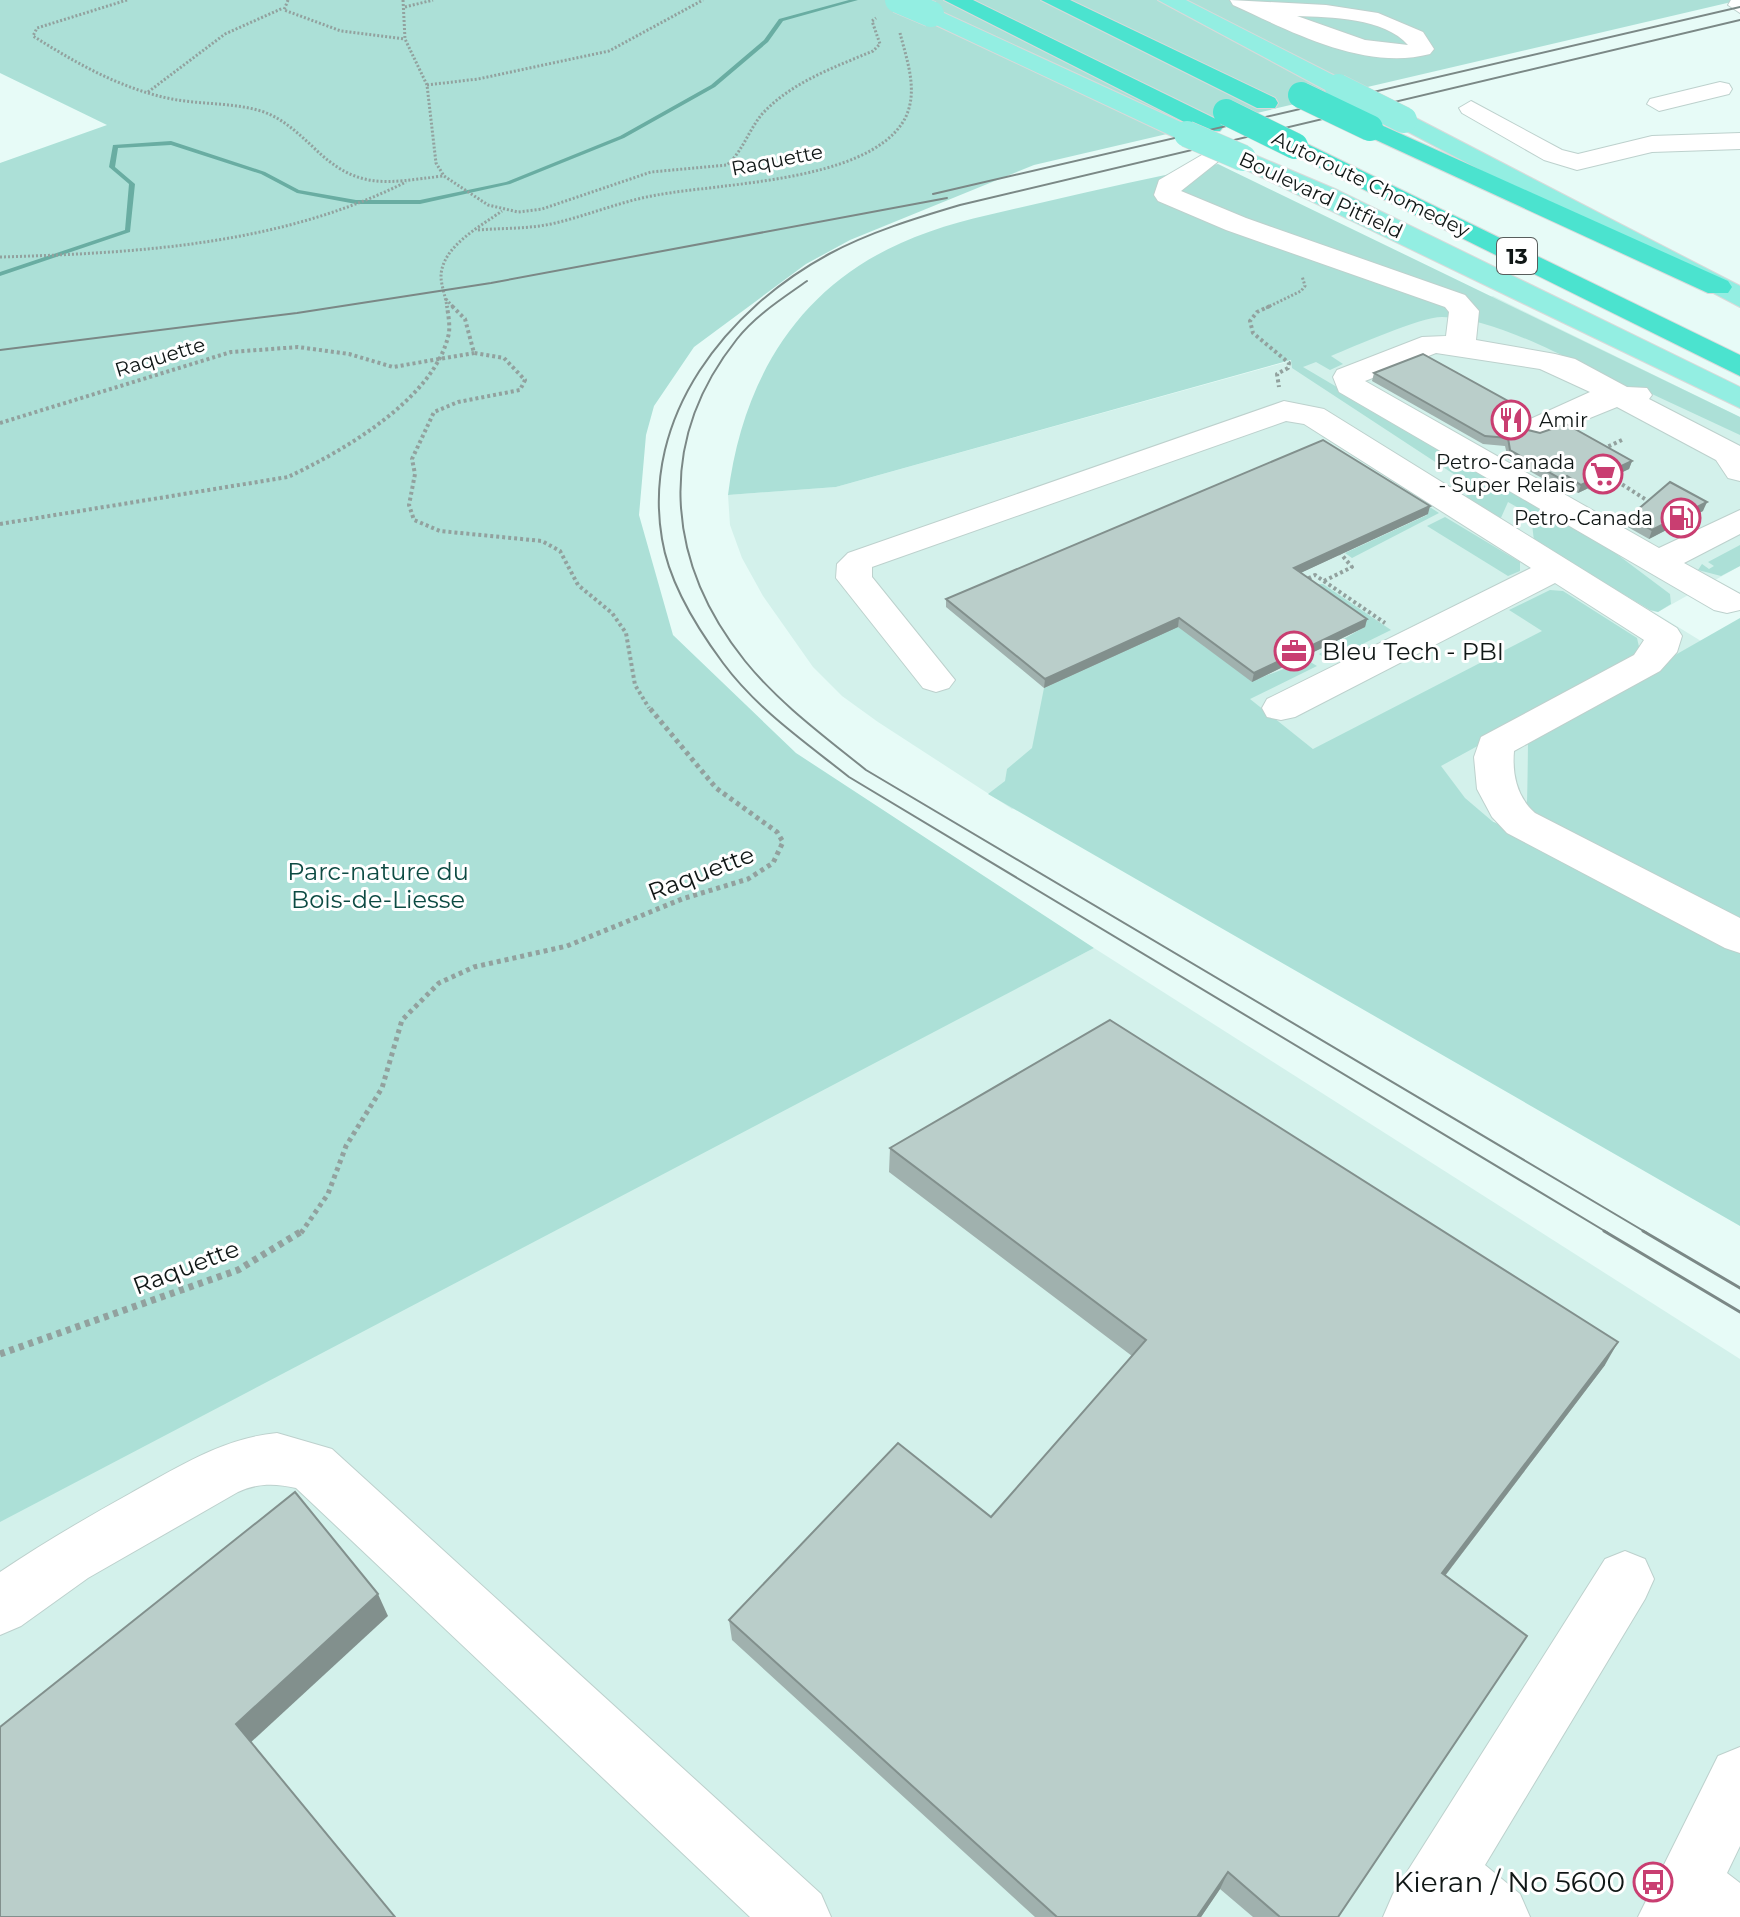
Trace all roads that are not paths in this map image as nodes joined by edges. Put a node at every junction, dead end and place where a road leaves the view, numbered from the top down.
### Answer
1 (1003, 0) edge
2 (1052, 0) edge
3 (1095, 0) edge
4 (1169, 0) edge
5 (1241, 0) edge
6 (961, 3) edge
7 (891, 5) edge
8 (1265, 10) junction
9 (1733, 90) edge
10 (1659, 104) dead end
11 (1471, 108) dead end
12 (1740, 141) edge
13 (1252, 156) junction
14 (1207, 160) dead end
15 (1500, 217) dead end
16 (1729, 292) edge
17 (1460, 347) junction
18 (1740, 367) edge
19 (1620, 395) junction
20 (1740, 399) edge
21 (1510, 445) junction
22 (1739, 457) edge
23 (1739, 521) edge
24 (1657, 563) junction
25 (1556, 569) junction
26 (1734, 598) edge
27 (1664, 636) junction
28 (936, 680) dead end
29 (1281, 708) dead end
30 (1740, 937) edge
31 (1625, 1579) dead end
32 (0, 1606) edge
33 (1740, 1778) edge
34 (1430, 1895) edge
35 (1697, 1906) edge
36 (798, 1917) edge
37 (1497, 1917) edge

1 - 18 highway, Autoroute Chomedey / 13, bridge
2 - 15 highway, Autoroute Chomedey / 13
3 - 16 highway, bridge
4 - 16 main road, bridge
5 - 8 street
6 - 13 highway
7 - 13 main road, Boulevard Pitfield, bridge
8 - 8 street
9 - 10 street
11 - 12 street
13 - 20 main road, Boulevard Pitfield
14 - 17 street
17 - 19 street
17 - 21 street
19 - 21 street
19 - 22 street
21 - 24 street
23 - 24 street
24 - 26 street
25 - 27 street
25 - 28 street
25 - 29 street
26 - 27 street
27 - 30 street
31 - 34 street
32 - 36 street
33 - 35 street
34 - 37 street

